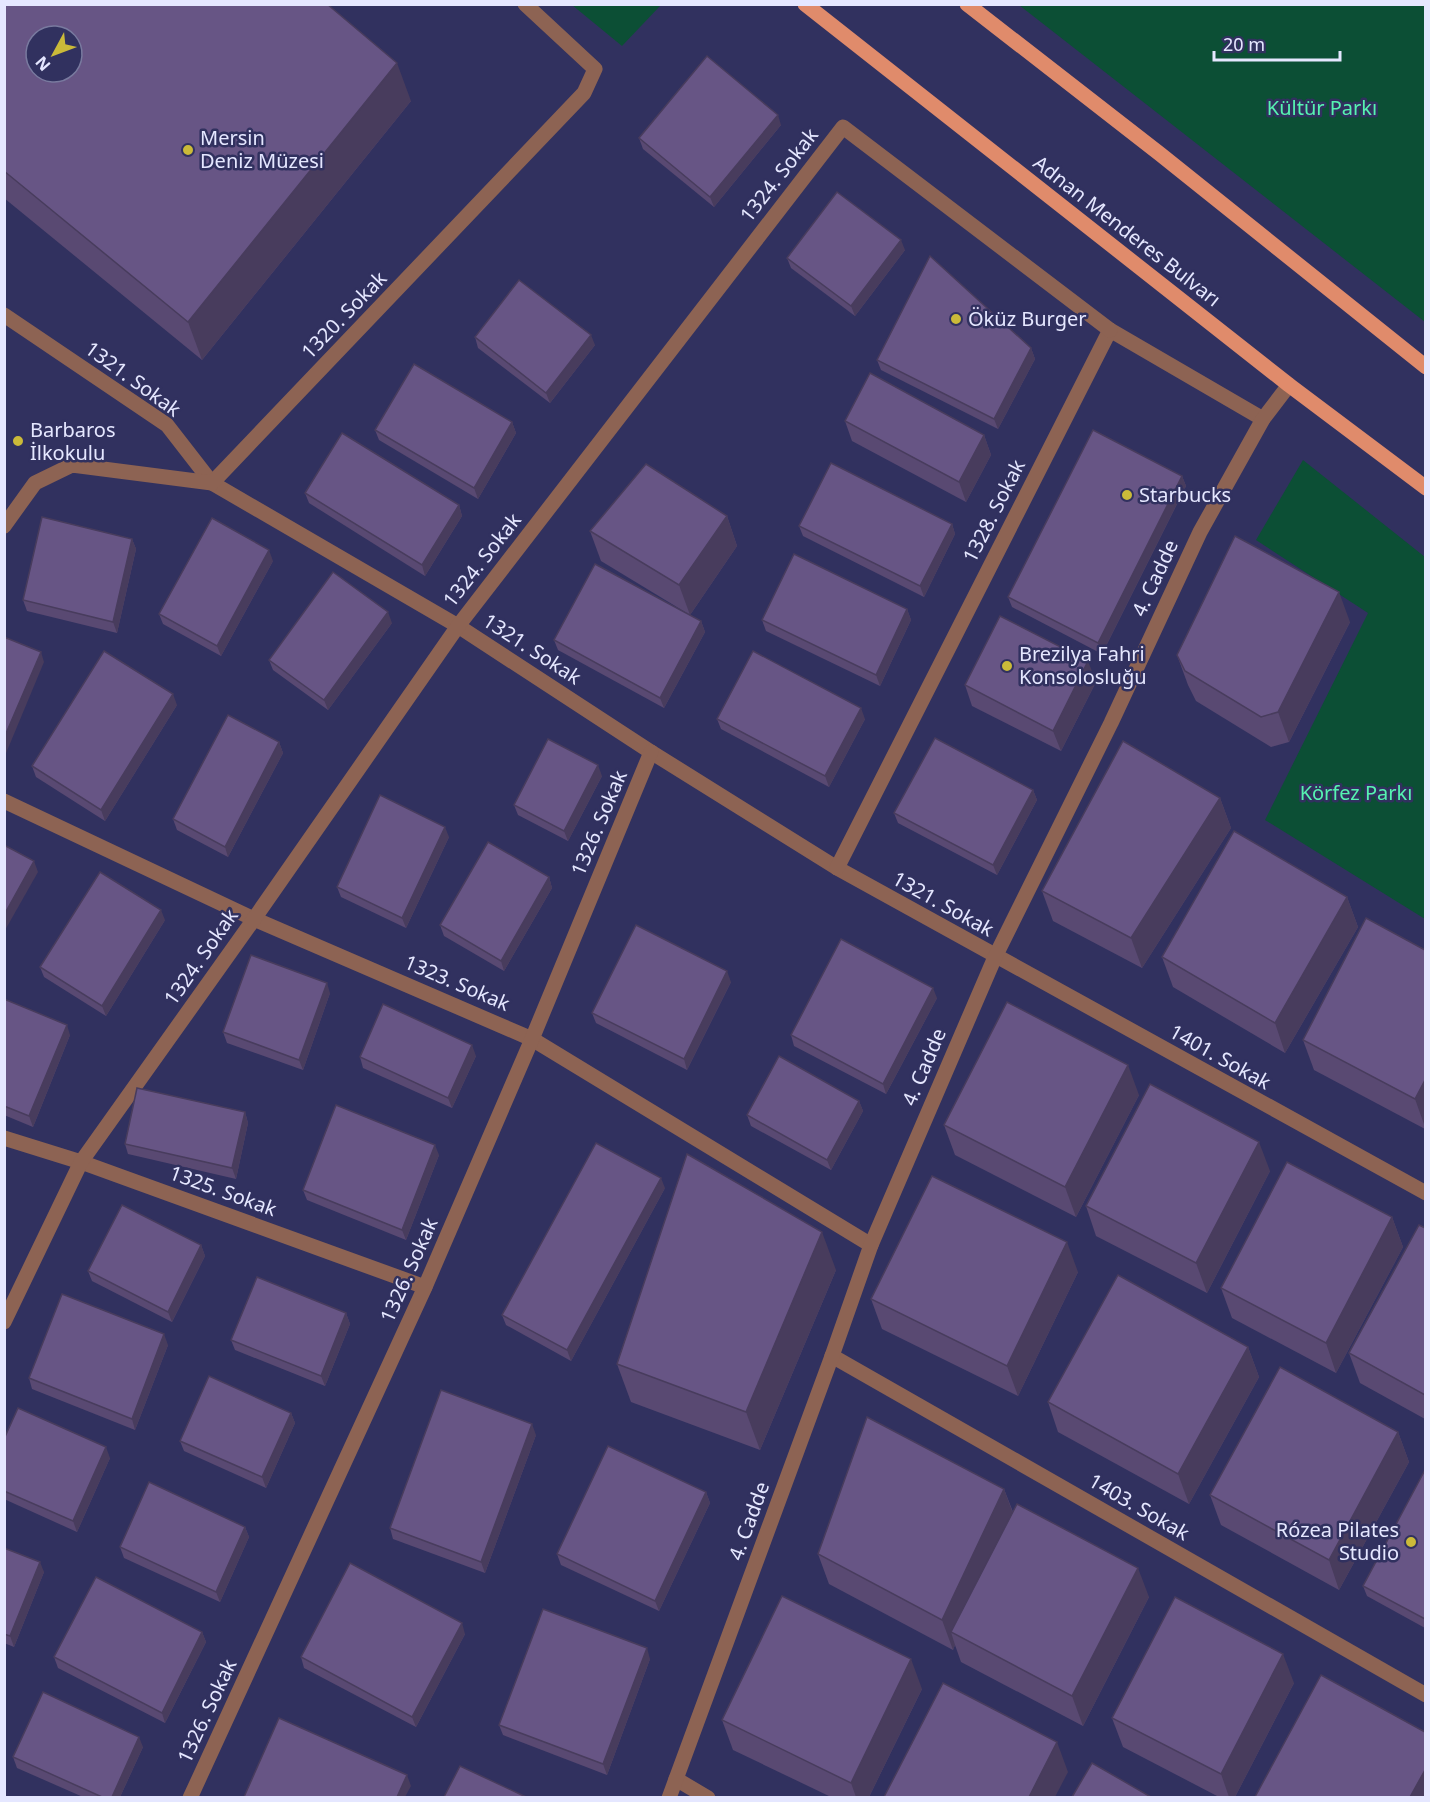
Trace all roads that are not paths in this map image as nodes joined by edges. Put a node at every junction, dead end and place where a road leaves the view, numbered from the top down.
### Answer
1 (525, 4) edge
2 (805, 4) edge
3 (967, 4) edge
4 (4, 315) edge
5 (1110, 330) junction
6 (1425, 367) edge
7 (1289, 385) junction
8 (1263, 419) junction
9 (213, 483) junction
10 (1425, 488) edge
11 (4, 526) edge
12 (458, 626) junction
13 (651, 752) junction
14 (4, 801) edge
15 (837, 868) junction
16 (254, 919) junction
17 (995, 957) junction
18 (532, 1039) junction
19 (4, 1138) edge
20 (81, 1162) junction
21 (1425, 1193) edge
22 (871, 1245) junction
23 (425, 1287) junction
24 (4, 1322) edge
25 (832, 1356) junction
26 (1425, 1695) edge
27 (676, 1779) junction
28 (190, 1797) edge
29 (669, 1797) edge
30 (708, 1797) edge

1 - 9 street, 1320. Sokak
2 - 7 main road, Adnan Menderes Bulvarı
3 - 6 main road
4 - 9 street, 1321. Sokak
5 - 8 street
5 - 12 street, 1324. Sokak
5 - 15 street, 1328. Sokak
7 - 8 street, 4. Cadde
7 - 10 main road, Adnan Menderes Bulvarı
8 - 17 street, 4. Cadde
9 - 11 street
9 - 12 street, 1321. Sokak
12 - 13 street, 1321. Sokak
12 - 16 street, 1324. Sokak
13 - 15 street, 1321. Sokak
13 - 18 street, 1326. Sokak
14 - 16 street, 1323. Sokak
15 - 17 street, 1321. Sokak
16 - 18 street, 1323. Sokak
16 - 20 street, 1324. Sokak
17 - 21 street, 1401. Sokak
17 - 22 street, 4. Cadde
18 - 22 street, 1323. Sokak
18 - 23 street, 1326. Sokak
19 - 20 street, 1325. Sokak
20 - 23 street, 1325. Sokak
20 - 24 street, 1324. Sokak
22 - 25 street, 4. Cadde
23 - 28 street, 1326. Sokak
25 - 26 street, 1403. Sokak
25 - 27 street, 4. Cadde
27 - 29 street, 4. Cadde
27 - 30 street

